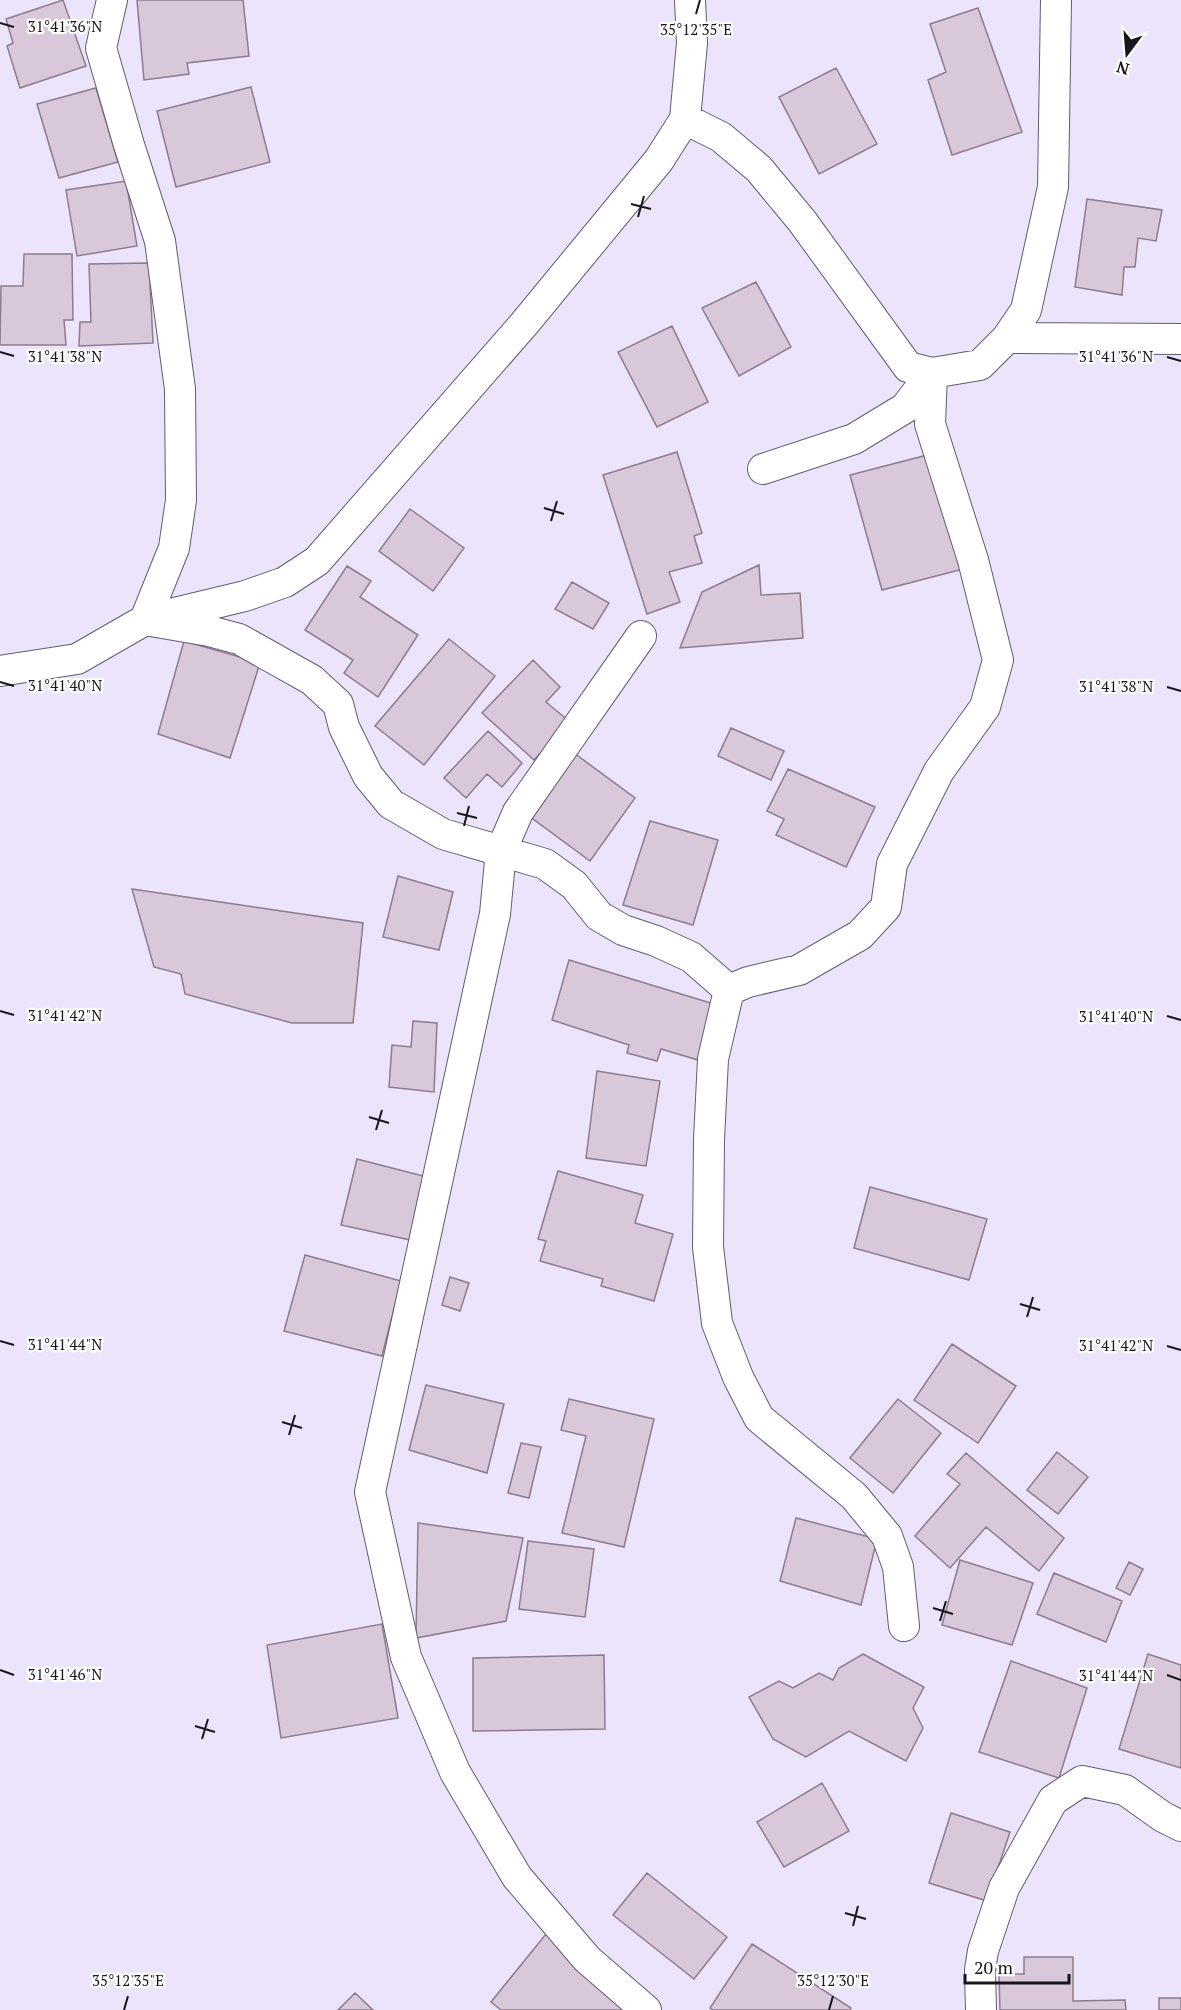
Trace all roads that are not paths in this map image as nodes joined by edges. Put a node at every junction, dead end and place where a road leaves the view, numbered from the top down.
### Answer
1 (112, 0) edge
2 (690, 0) edge
3 (1056, 0) edge
4 (685, 119) junction
5 (1007, 338) junction
6 (1181, 339) edge
7 (932, 374) junction
8 (763, 469) dead end
9 (145, 620) junction
10 (640, 636) dead end
11 (0, 671) edge
12 (501, 851) junction
13 (729, 990) junction
14 (904, 1626) dead end
15 (1181, 1826) edge
16 (646, 2010) edge
17 (981, 2010) edge

1 - 9 street
2 - 4 street
3 - 5 street
4 - 7 street
4 - 9 street
5 - 6 street
5 - 7 street
7 - 8 street
7 - 13 street
9 - 11 street
9 - 12 street
10 - 12 street
12 - 13 street
12 - 16 street
13 - 14 street
15 - 17 street

